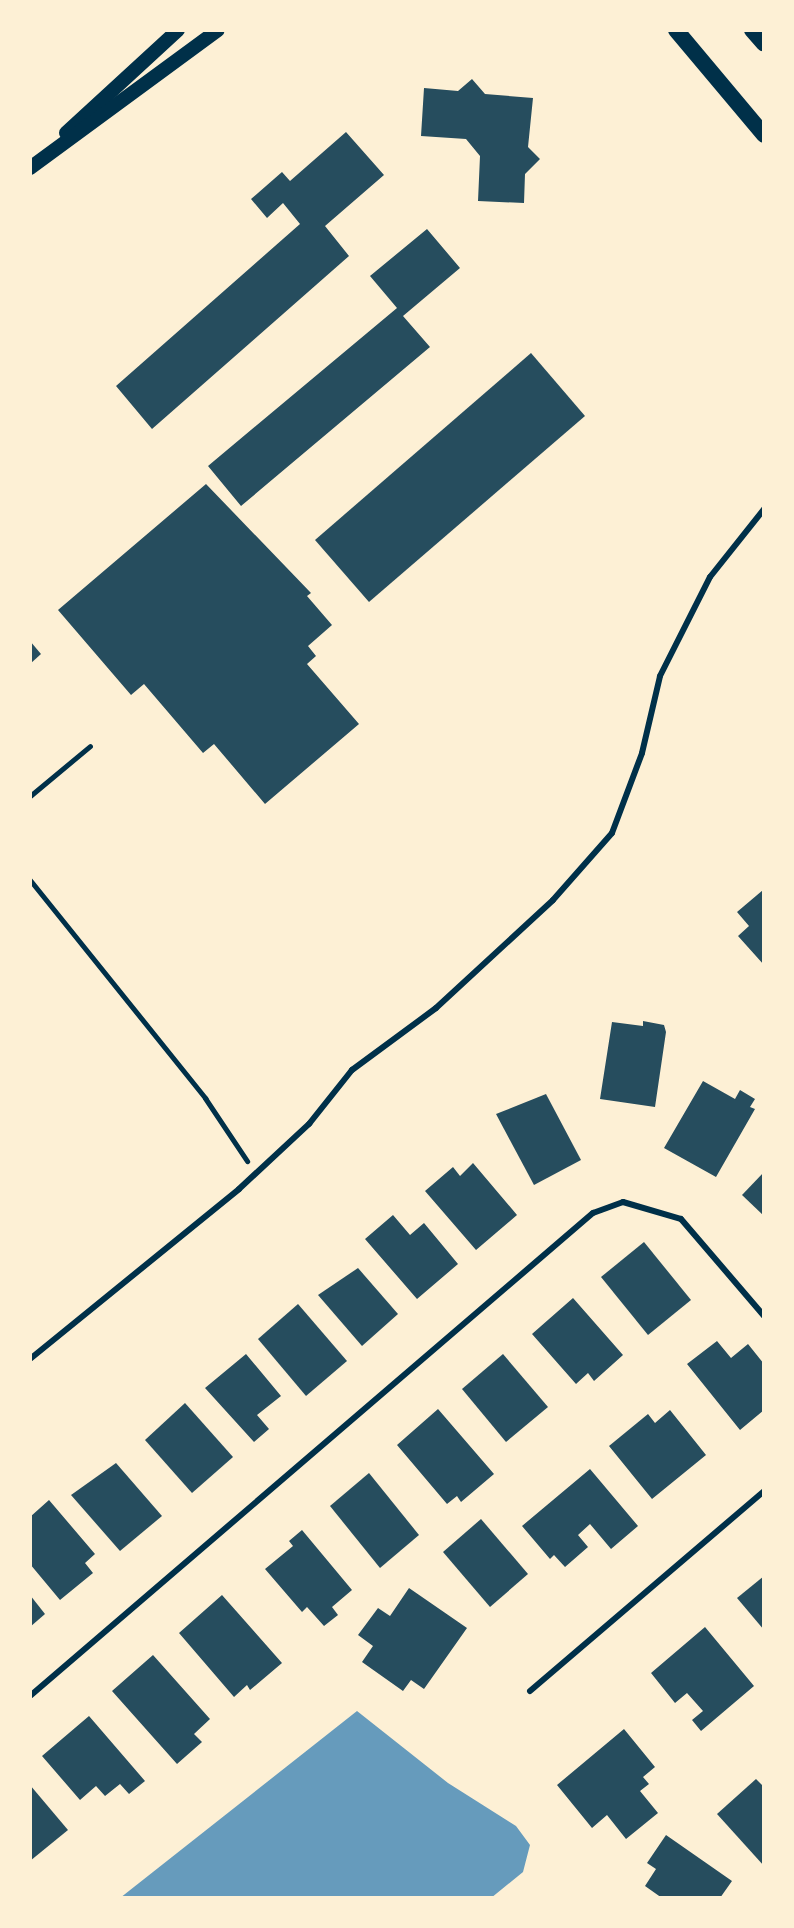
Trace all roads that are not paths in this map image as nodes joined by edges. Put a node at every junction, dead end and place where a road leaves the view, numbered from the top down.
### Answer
1 (178, 30) edge
2 (218, 30) edge
3 (676, 30) edge
4 (752, 30) edge
5 (764, 44) edge
6 (764, 135) edge
7 (30, 168) edge
8 (764, 509) edge
9 (764, 1316) edge
10 (30, 1359) edge
11 (764, 1491) edge
12 (530, 1691) dead end
13 (30, 1696) edge

1 - 7 street
2 - 7 street
3 - 6 main road
4 - 5 main road
8 - 10 lane
9 - 13 lane
11 - 12 lane

